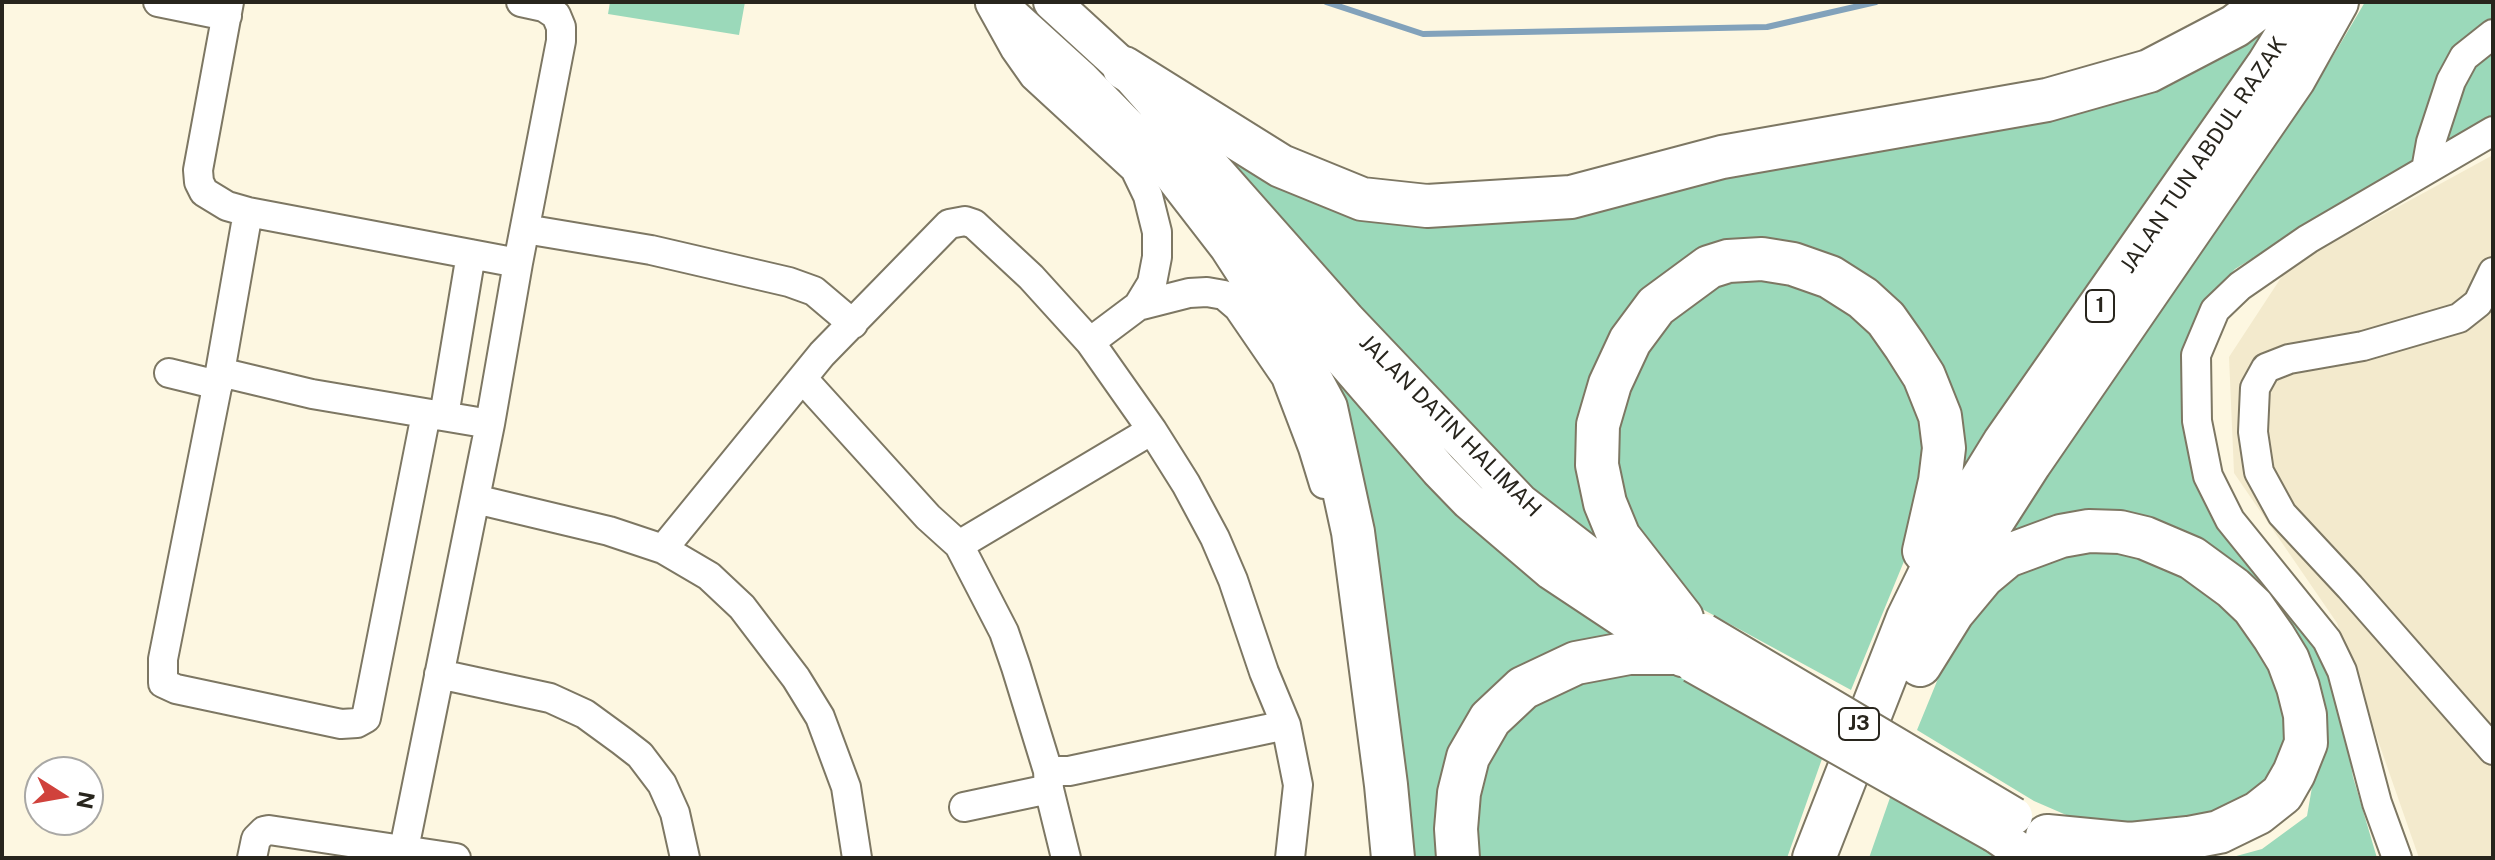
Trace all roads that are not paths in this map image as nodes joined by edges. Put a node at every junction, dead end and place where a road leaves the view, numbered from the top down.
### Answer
1 (158, 2) edge
2 (521, 2) edge
3 (989, 2) edge
4 (996, 2) edge
5 (1052, 2) edge
6 (2266, 2) edge
7 (2307, 2) edge
8 (2337, 2) edge
9 (228, 9) edge
10 (2493, 34) edge
11 (1124, 68) junction
12 (2493, 131) edge
13 (2426, 170) junction
14 (1173, 171) junction
15 (248, 212) junction
16 (525, 229) junction
17 (471, 254) junction
18 (518, 263) junction
19 (2493, 272) edge
20 (1138, 306) junction
21 (853, 324) junction
22 (1090, 342) junction
23 (169, 373) dead end
24 (219, 378) junction
25 (803, 379) junction
26 (435, 415) junction
27 (490, 424) junction
28 (1152, 430) junction
29 (475, 499) junction
30 (959, 545) junction
31 (663, 549) junction
32 (1908, 618) junction
33 (1688, 642) junction
34 (1920, 665) junction
35 (439, 674) junction
36 (1286, 725) junction
37 (2493, 750) edge
38 (1049, 780) junction
39 (1386, 785) junction
40 (964, 807) dead end
41 (2024, 843) edge
42 (404, 849) junction
43 (252, 858) edge
44 (456, 858) edge
45 (685, 858) edge
46 (857, 858) edge
47 (1066, 858) edge
48 (1290, 858) edge
49 (1393, 858) edge
50 (1458, 858) edge
51 (1814, 858) edge
52 (1845, 858) edge
53 (2087, 858) edge
54 (2397, 858) edge

1 - 9 street
2 - 16 street
3 - 20 street
4 - 14 main road, JALAN DATIN HALIMAH / J3
5 - 11 main road, JALAN DATIN HALIMAH / J3
6 - 11 highway
7 - 32 highway, JALAN TUN ABDUL RAZAK / 1
8 - 34 highway, JALAN TUN ABDUL RAZAK / 1
9 - 15 street
10 - 13 street
11 - 33 main road, JALAN DATIN HALIMAH / J3
12 - 13 street
13 - 54 street
14 - 33 main road, JALAN DATIN HALIMAH / J3
14 - 39 highway
15 - 17 street
15 - 24 street
16 - 18 street
16 - 21 street
17 - 18 street
17 - 26 street
18 - 27 street
19 - 37 street
20 - 22 street
20 - 39 street
21 - 22 street
21 - 25 street
22 - 28 street
23 - 24 street
24 - 26 street
24 - 26 street
25 - 30 street
25 - 31 street
26 - 27 street
27 - 29 street
28 - 30 street
28 - 36 street
29 - 31 street
29 - 35 street
30 - 38 street
31 - 46 street
32 - 33 highway
32 - 51 highway, JALAN TUN ABDUL RAZAK / 1
33 - 41 main road, JALAN DATIN HALIMAH / J3, bridge
33 - 50 highway
34 - 41 highway
34 - 52 highway, JALAN TUN ABDUL RAZAK / 1
35 - 42 street
35 - 45 street
36 - 38 street
36 - 48 street
38 - 40 street
38 - 47 street
39 - 49 highway
41 - 53 main road, JALAN DATIN HALIMAH / J3
42 - 43 street
42 - 44 street

